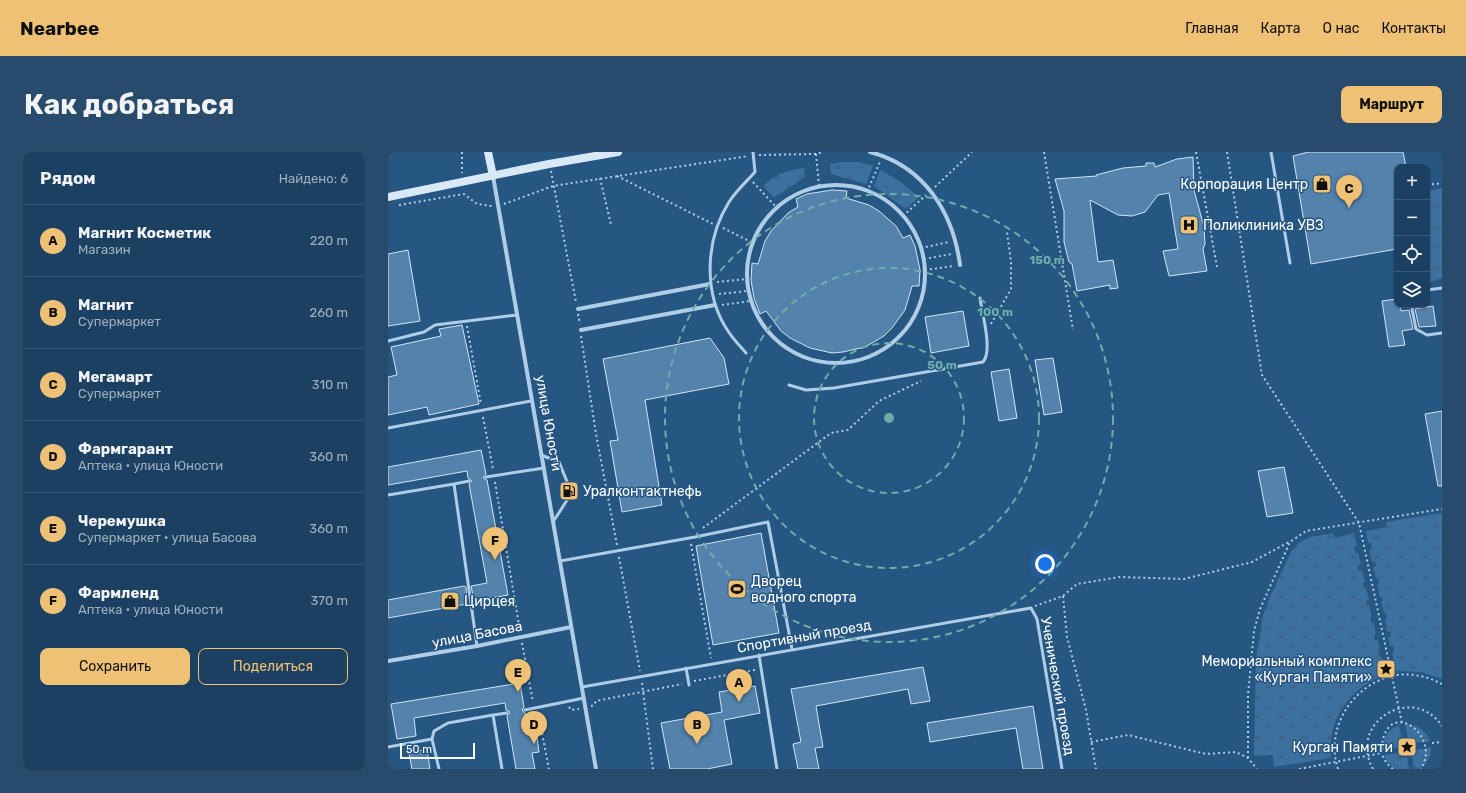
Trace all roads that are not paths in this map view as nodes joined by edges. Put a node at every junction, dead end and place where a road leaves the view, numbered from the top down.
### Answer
1 (488, 152) edge
2 (618, 152) edge
3 (870, 152) edge
4 (1270, 152) edge
5 (753, 154) edge
6 (493, 176) junction
7 (388, 197) edge
8 (1290, 263) dead end
9 (960, 265) dead end
10 (710, 284) junction
11 (1442, 288) edge
12 (1430, 290) edge
13 (748, 291) joint
14 (980, 298) dead end
15 (715, 305) junction
16 (1412, 308) edge
17 (578, 309) road end
18 (517, 315) junction
19 (580, 330) road end
20 (1442, 333) edge
21 (388, 342) edge
22 (746, 353) dead end
23 (788, 385) dead end
24 (531, 401) junction
25 (388, 428) edge
26 (541, 455) junction
27 (544, 468) junction
28 (486, 477) dead end
29 (469, 481) dead end
30 (454, 484) junction
31 (388, 495) edge
32 (553, 522) junction
33 (560, 561) junction
34 (1031, 608) joint
35 (571, 627) junction
36 (477, 646) junction
37 (792, 649) junction
38 (758, 655) junction
39 (388, 661) edge
40 (686, 668) junction
41 (688, 684) road end
42 (582, 687) junction
43 (584, 698) junction
44 (525, 710) dead end
45 (507, 713) dead end
46 (493, 715) junction
47 (432, 739) junction
48 (388, 747) edge
49 (439, 769) edge
50 (502, 769) edge
51 (596, 769) edge
52 (777, 769) edge
53 (1062, 769) edge

1 - 6 main road, улица Юности
2 - 6 main road
3 - 9 street
4 - 8 lane
5 - 10 lane
6 - 7 main road
6 - 18 street, улица Юности
10 - 15 lane
10 - 17 street
11 - 12 lane
13 - 13 street
14 - 23 lane
15 - 19 street
15 - 22 lane
16 - 20 lane
18 - 21 lane
18 - 24 street, улица Юности
24 - 25 lane
24 - 26 street, улица Юности
26 - 27 street, улица Юности
26 - 32 lane
27 - 28 lane
27 - 32 street, улица Юности
29 - 30 lane
30 - 31 lane
30 - 36 lane
32 - 33 street, улица Юности
33 - 35 street, улица Юности
33 - 37 lane
34 - 37 lane, Спортивный проезд
34 - 53 lane, Ученический проезд
35 - 36 street, улица Басова
35 - 42 street, улица Юности
36 - 39 street, улица Басова
37 - 38 lane, Спортивный проезд
38 - 40 lane, Спортивный проезд
38 - 52 lane
40 - 41 lane
40 - 42 lane, Спортивный проезд
42 - 43 street, улица Юности
43 - 44 lane
43 - 51 street, улица Юности
45 - 46 lane
46 - 47 lane
46 - 50 lane
47 - 48 lane
47 - 49 lane

